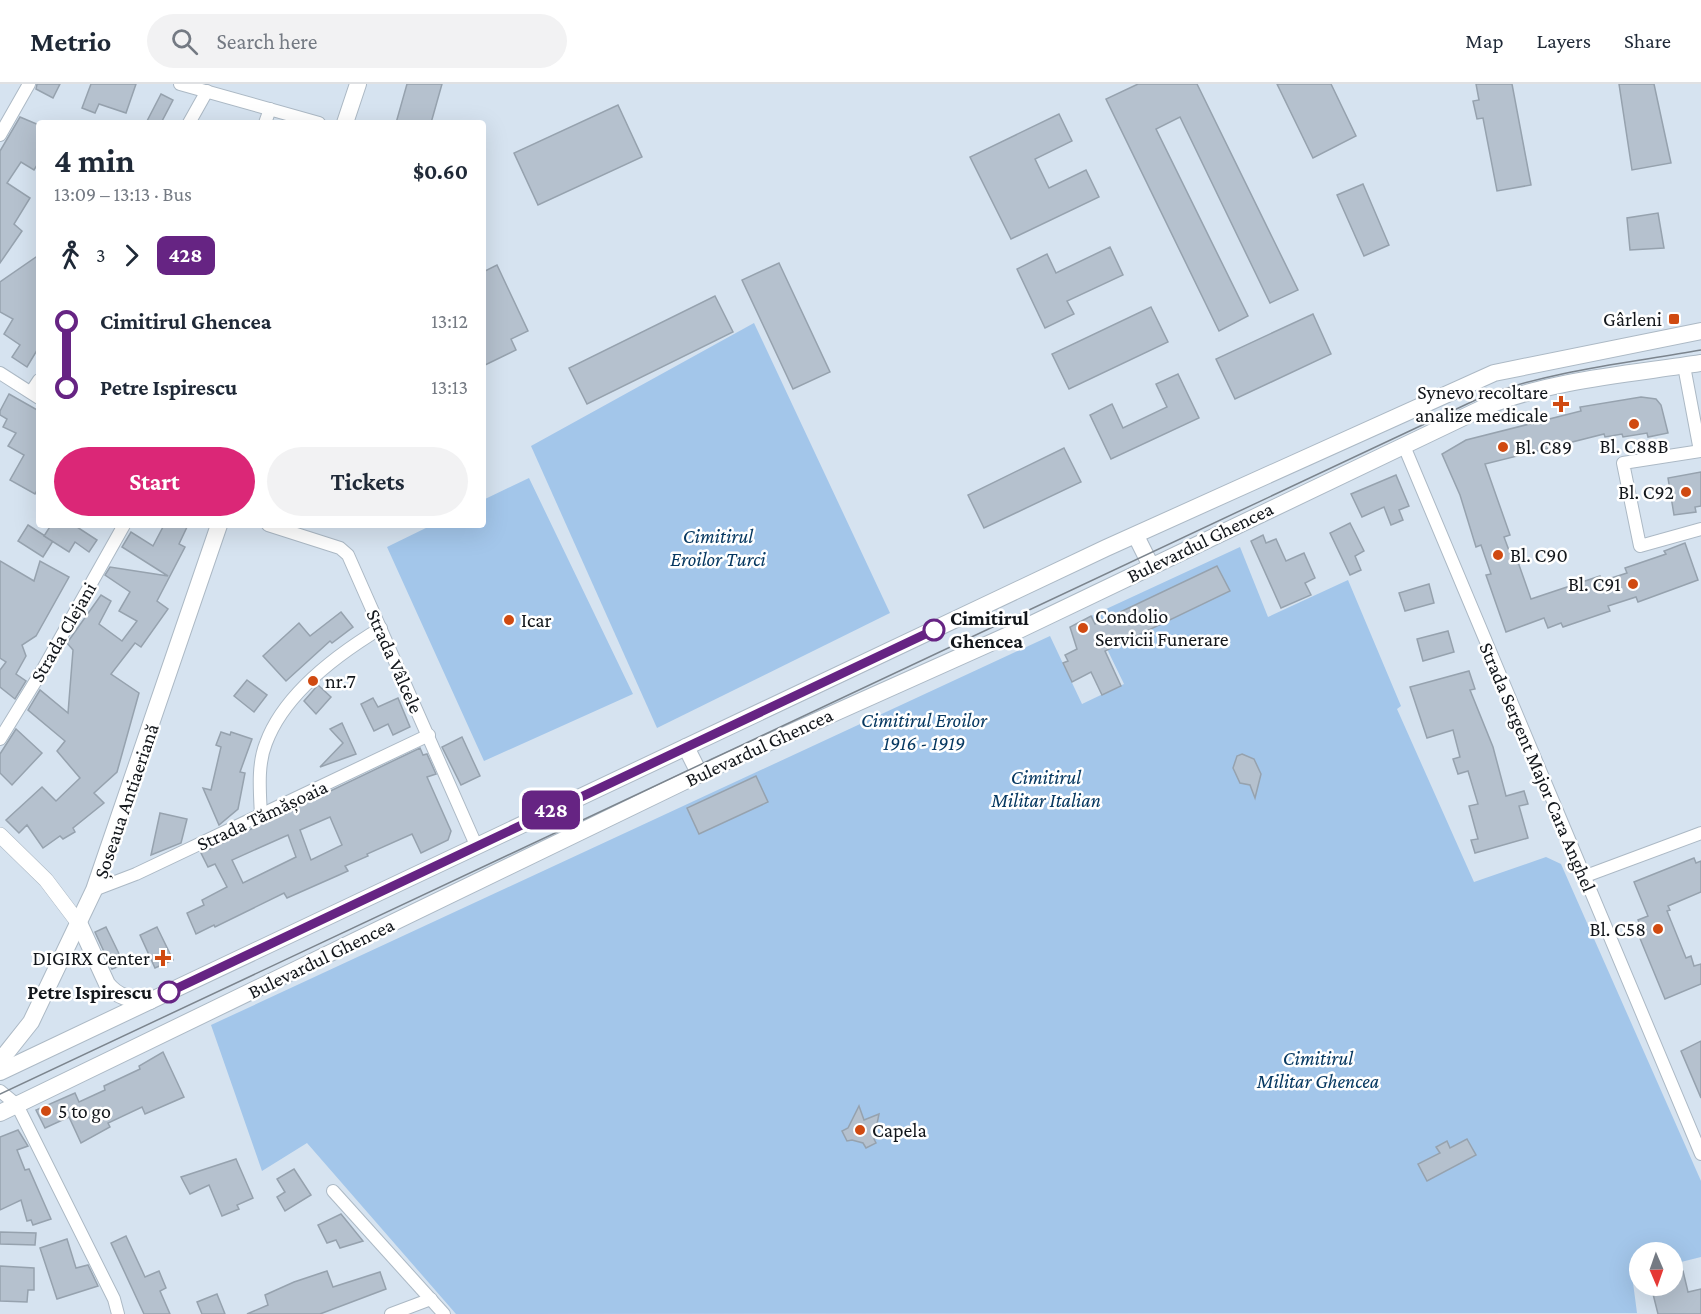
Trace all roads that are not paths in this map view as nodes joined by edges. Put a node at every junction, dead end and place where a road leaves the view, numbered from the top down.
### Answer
1 (29, 84) edge
2 (180, 84) edge
3 (358, 84) edge
4 (207, 91) junction
5 (270, 109) junction
6 (191, 120) edge
7 (266, 120) edge
8 (308, 120) edge
9 (346, 120) edge
10 (0, 135) edge
11 (1701, 331) edge
12 (1693, 364) edge
13 (1505, 370) junction
14 (0, 373) edge
15 (35, 395) edge
16 (1512, 397) junction
17 (1404, 446) junction
18 (1700, 451) edge
19 (122, 528) edge
20 (218, 528) edge
21 (277, 528) edge
22 (1701, 529) edge
23 (1136, 536) junction
24 (1150, 566) junction
25 (381, 628) junction
26 (429, 735) junction
27 (0, 739) edge
28 (686, 747) junction
29 (700, 774) junction
30 (261, 816) junction
31 (1701, 833) edge
32 (0, 835) edge
33 (477, 845) junction
34 (1583, 877) junction
35 (94, 890) junction
36 (80, 925) junction
37 (151, 1001) junction
38 (0, 1061) edge
39 (0, 1072) edge
40 (0, 1091) edge
41 (17, 1105) junction
42 (0, 1113) edge
43 (1701, 1154) edge
44 (333, 1191) dead end
45 (431, 1299) junction
46 (118, 1314) edge
47 (391, 1314) edge
48 (444, 1314) edge

1 - 10 street
2 - 4 street
3 - 9 main road
4 - 5 street
4 - 6 street
5 - 7 street
5 - 8 street
11 - 13 main road, Bulevardul Ghencea
12 - 16 main road, Bulevardul Ghencea
12 - 18 street
13 - 16 main road
13 - 23 main road, Bulevardul Ghencea
14 - 15 street
16 - 17 main road, Bulevardul Ghencea
17 - 24 main road, Bulevardul Ghencea
17 - 34 street, Strada Sergent Major Cara Anghel
18 - 22 street
19 - 27 street, Strada Clejani
20 - 35 main road, Șoseaua Antiaeriană
21 - 25 street, Strada Vâlcele
23 - 24 main road
23 - 28 main road, Bulevardul Ghencea
24 - 29 main road, Bulevardul Ghencea
25 - 26 street, Strada Vâlcele
25 - 30 street
26 - 30 street, Strada Tămășoaia
26 - 33 street, Strada Vâlcele
28 - 29 main road
28 - 33 main road, Bulevardul Ghencea
29 - 41 main road, Bulevardul Ghencea
30 - 35 street, Strada Tămășoaia
31 - 34 street
32 - 36 street
33 - 37 main road, Bulevardul Ghencea
34 - 43 street, Strada Sergent Major Cara Anghel
35 - 36 main road, Șoseaua Antiaeriană
36 - 37 main road
36 - 38 main road, Șoseaua Antiaeriană
37 - 39 main road, Bulevardul Ghencea
40 - 41 street
41 - 42 main road, Bulevardul Ghencea
41 - 46 street
44 - 45 street
45 - 47 street
45 - 48 street

